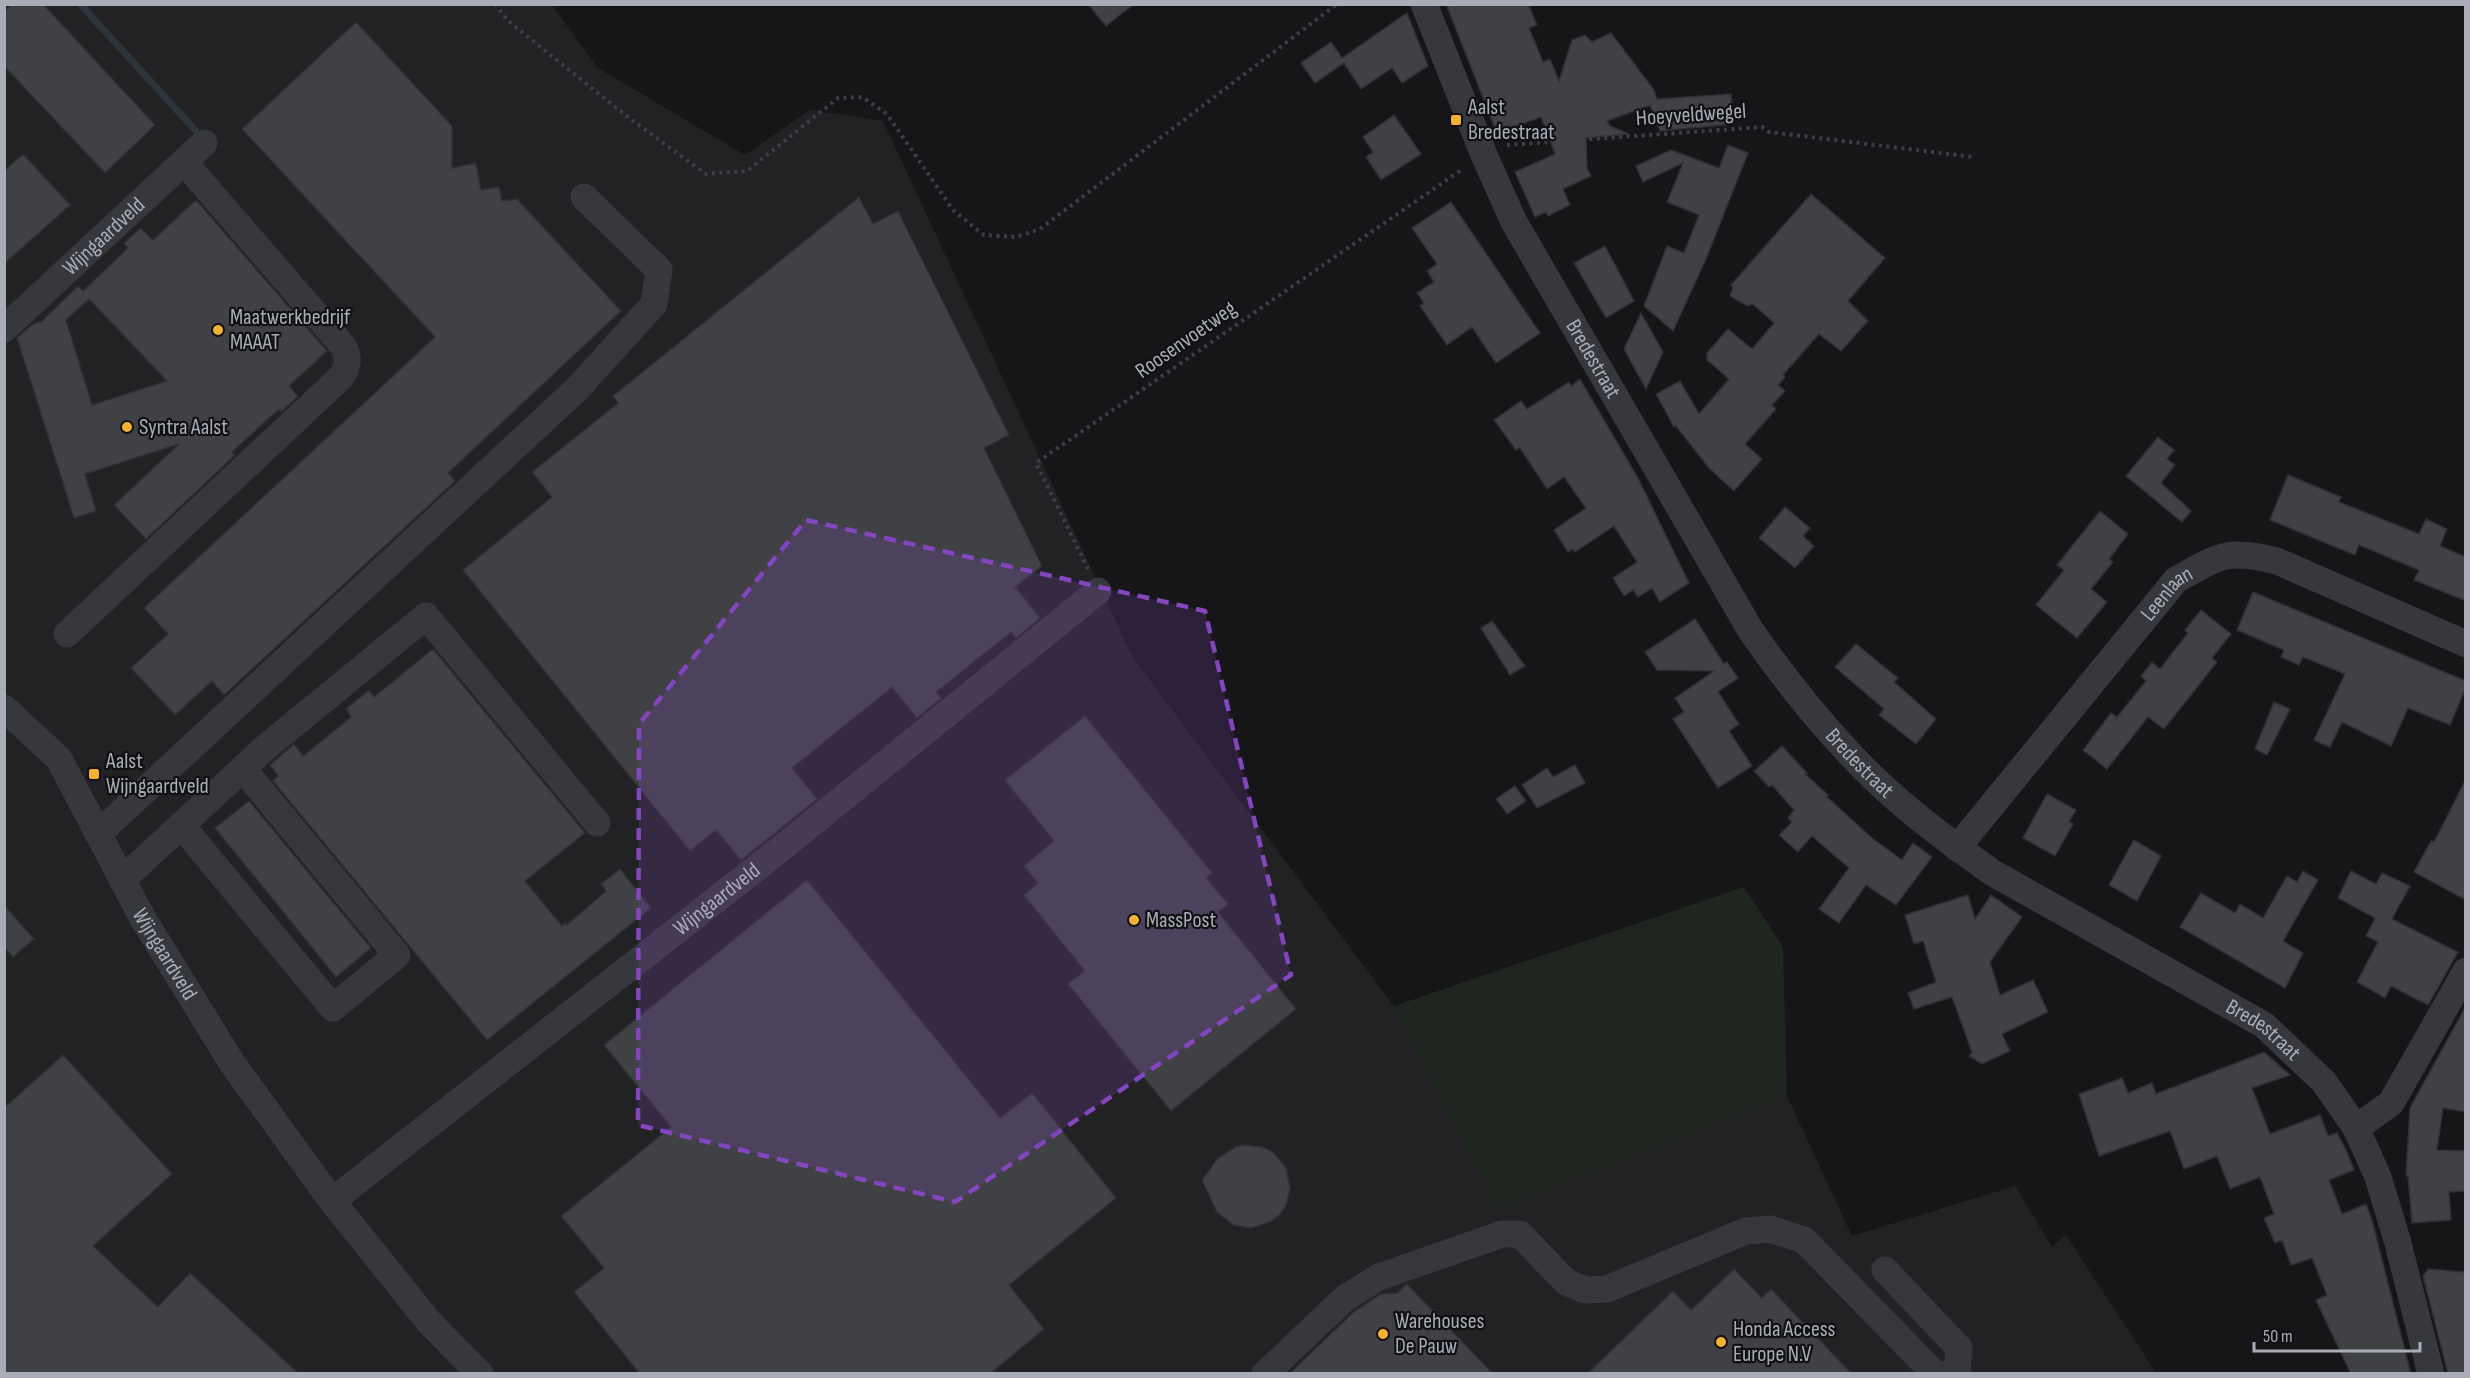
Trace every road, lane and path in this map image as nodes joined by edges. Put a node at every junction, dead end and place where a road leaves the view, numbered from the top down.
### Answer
1 (495, 4) edge
2 (1337, 4) edge
3 (1424, 4) edge
4 (204, 143) dead end
5 (1484, 156) junction
6 (1973, 157) dead end
7 (184, 162) junction
8 (584, 196) dead end
9 (4, 329) edge
10 (1098, 591) joint
11 (67, 634) dead end
12 (2466, 644) edge
13 (4, 708) edge
14 (243, 769) junction
15 (597, 823) dead end
16 (181, 825) junction
17 (98, 834) junction
18 (1957, 848) junction
19 (122, 880) junction
20 (2466, 971) edge
21 (2356, 1128) junction
22 (332, 1201) junction
23 (1885, 1270) dead end
24 (480, 1374) edge
25 (1265, 1374) edge
26 (1935, 1374) edge
27 (1947, 1374) edge
28 (2431, 1374) edge

1 - 2 path
3 - 5 street, Bredestraat
4 - 7 street, Wijngaardveld
5 - 6 path, Hoeyveldwegel
5 - 10 path, Roosenvoetweg
5 - 18 street, Bredestraat
7 - 9 street, Wijngaardveld
7 - 11 street
8 - 17 street
10 - 22 street, Wijngaardveld
12 - 18 street, Leenlaan
13 - 17 street, Wijngaardveld
14 - 15 street
14 - 16 street
14 - 16 street
16 - 19 street
17 - 19 street, Wijngaardveld
18 - 21 street, Bredestraat
19 - 22 street, Wijngaardveld
20 - 21 street
21 - 28 street, Bredestraat
22 - 24 street, Wijngaardveld
23 - 27 street
25 - 26 street

